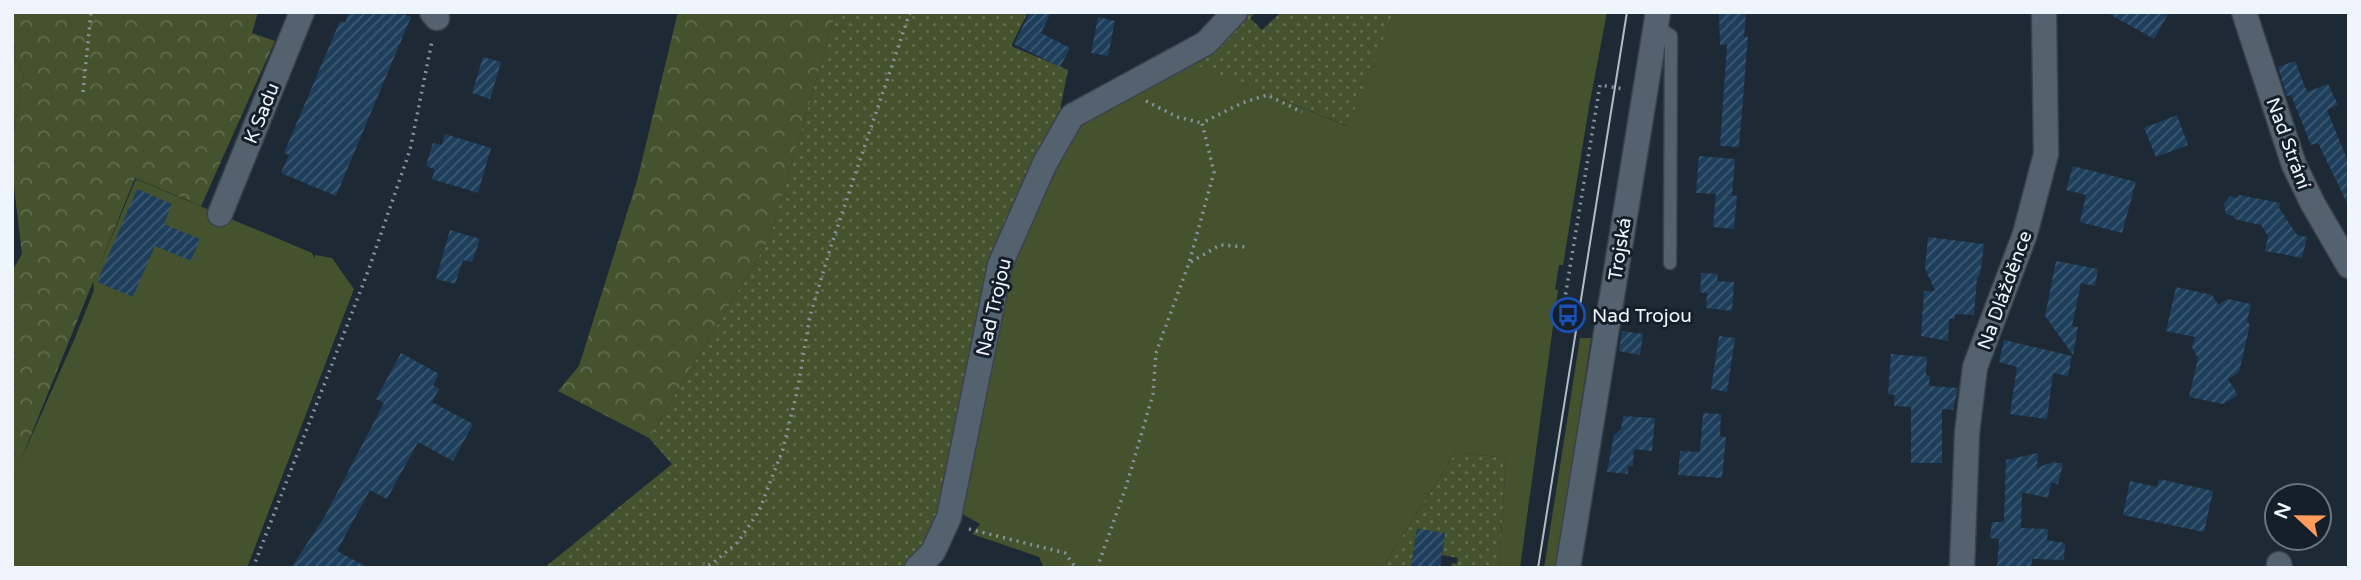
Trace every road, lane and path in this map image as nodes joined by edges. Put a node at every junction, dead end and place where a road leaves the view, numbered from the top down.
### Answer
1 (91, 12) edge
2 (302, 12) edge
3 (910, 12) edge
4 (1235, 12) edge
5 (2044, 12) edge
6 (2244, 12) edge
7 (436, 14) edge
8 (1656, 19) edge
9 (1626, 89) dead end
10 (83, 92) dead end
11 (1147, 102) dead end
12 (1302, 112) dead end
13 (1202, 123) junction
14 (220, 214) dead end
15 (1247, 247) dead end
16 (1189, 263) junction
17 (1670, 263) dead end
18 (2349, 266) edge
19 (1561, 322) dead end
20 (949, 517) junction
21 (253, 568) edge
22 (702, 568) edge
23 (917, 568) edge
24 (1076, 568) edge
25 (1097, 568) edge
26 (1568, 568) edge
27 (1962, 568) edge

1 - 10 path
2 - 14 street, K Sadu
3 - 22 path
4 - 20 street, Nad Trojou
5 - 27 street, Na Dlážděnce
6 - 18 street, Nad Strání
7 - 21 path
8 - 17 lane
8 - 26 street, Trojská
9 - 19 path
11 - 13 path
12 - 13 path
13 - 16 path
15 - 16 path
16 - 25 path
20 - 23 street, Nad Trojou
20 - 24 path

